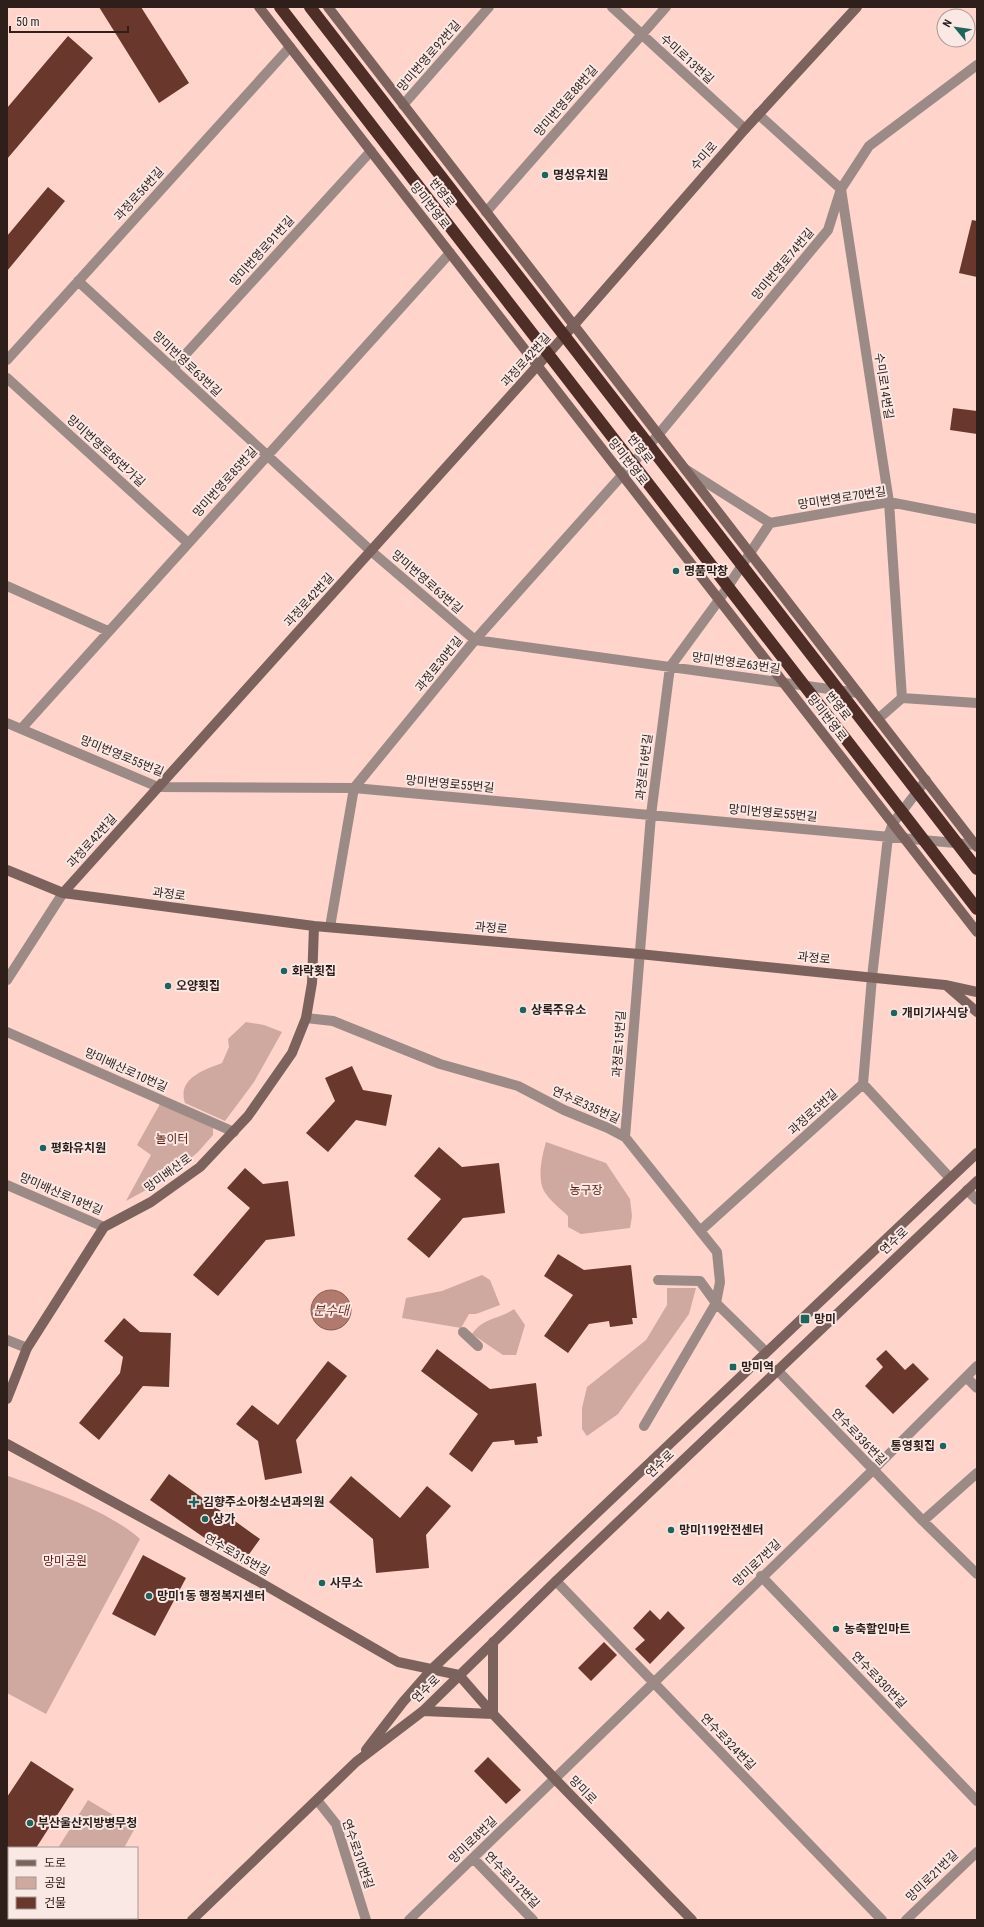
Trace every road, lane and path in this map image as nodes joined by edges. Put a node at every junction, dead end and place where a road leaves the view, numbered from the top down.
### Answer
1 (259, 7) edge
2 (280, 7) edge
3 (310, 7) edge
4 (328, 7) edge
5 (489, 7) edge
6 (612, 7) edge
7 (666, 7) edge
8 (857, 7) edge
9 (641, 35) junction
10 (290, 47) junction
11 (977, 65) edge
12 (403, 105) junction
13 (758, 114) junction
14 (745, 129) junction
15 (371, 151) junction
16 (841, 189) junction
17 (486, 212) junction
18 (450, 253) junction
19 (78, 281) junction
20 (574, 325) junction
21 (7, 360) edge
22 (538, 366) junction
23 (173, 368) junction
24 (7, 378) edge
25 (658, 435) junction
26 (642, 454) joint
27 (267, 455) junction
28 (684, 467) junction
29 (622, 475) junction
30 (889, 502) junction
31 (977, 520) edge
32 (770, 523) junction
33 (188, 543) junction
34 (371, 551) junction
35 (750, 552) junction
36 (7, 586) edge
37 (719, 600) junction
38 (108, 632) junction
39 (475, 640) junction
40 (670, 667) junction
41 (783, 682) junction
42 (858, 693) junction
43 (902, 698) junction
44 (977, 703) edge
45 (878, 718) junction
46 (7, 723) edge
47 (21, 729) junction
48 (926, 780) junction
49 (158, 787) junction
50 (354, 788) junction
51 (651, 815) junction
52 (892, 823) junction
53 (888, 837) junction
54 (903, 837) junction
55 (976, 845) edge
56 (977, 869) edge
57 (7, 870) edge
58 (62, 893) junction
59 (977, 909) edge
60 (314, 926) junction
61 (330, 927) junction
62 (977, 932) edge
63 (639, 954) junction
64 (872, 977) junction
65 (7, 980) edge
66 (945, 985) junction
67 (977, 985) edge
68 (977, 992) edge
69 (977, 1012) edge
70 (306, 1018) junction
71 (7, 1032) edge
72 (863, 1084) junction
73 (234, 1132) junction
74 (625, 1137) junction
75 (977, 1153) edge
76 (950, 1178) junction
77 (977, 1181) edge
78 (7, 1185) edge
79 (967, 1190) junction
80 (977, 1200) edge
81 (104, 1226) junction
82 (700, 1231) junction
83 (658, 1280) dead end
84 (716, 1303) junction
85 (463, 1332) dead end
86 (7, 1340) edge
87 (478, 1346) dead end
88 (27, 1348) junction
89 (766, 1352) junction
90 (977, 1366) edge
91 (777, 1370) junction
92 (966, 1377) junction
93 (977, 1388) edge
94 (7, 1399) edge
95 (644, 1426) dead end
96 (7, 1444) edge
97 (873, 1470) junction
98 (977, 1473) edge
99 (923, 1521) junction
100 (977, 1574) edge
101 (761, 1576) junction
102 (556, 1581) junction
103 (493, 1642) junction
104 (432, 1670) junction
105 (459, 1675) junction
106 (653, 1682) junction
107 (423, 1711) junction
108 (493, 1714) junction
109 (356, 1762) junction
110 (555, 1779) junction
111 (318, 1800) junction
112 (977, 1801) edge
113 (977, 1852) edge
114 (473, 1858) junction
115 (192, 1920) edge
116 (366, 1920) edge
117 (409, 1920) edge
118 (532, 1920) edge
119 (692, 1920) edge
120 (882, 1920) edge
121 (906, 1920) edge

1 - 10 street, 망미번영로
2 - 59 highway, 번영로
3 - 56 highway, 번영로
4 - 12 street
5 - 12 street, 망미번영로92번길
6 - 9 street, 수미로13번길
7 - 9 street, 망미번영로88번길
8 - 13 street, 수미로
9 - 14 street, 수미로13번길
9 - 17 street, 망미번영로88번길
10 - 15 street, 망미번영로
10 - 19 street, 과정로56번길
11 - 16 street, 망미번영로74번길
12 - 17 street
13 - 14 street, 수미로
13 - 16 street
14 - 20 street, 수미로
15 - 18 street, 망미번영로
15 - 23 street, 망미번영로91번길
16 - 25 street, 망미번영로74번길
16 - 30 street, 수미로14번길
17 - 20 street
18 - 22 street, 망미번영로
18 - 27 street, 망미번영로85번길
19 - 21 street, 과정로56번길
19 - 23 street, 망미번영로63번길
20 - 22 street, 과정로42번길
20 - 25 street
22 - 29 street, 망미번영로
22 - 34 street, 과정로42번길
23 - 27 street, 망미번영로63번길
24 - 33 street, 망미번영로85번가길
25 - 26 street, 망미번영로74번길
25 - 28 street
26 - 29 street, 과정로30번길
27 - 33 street, 망미번영로85번길
27 - 34 street, 망미번영로63번길
28 - 32 street
28 - 35 street
29 - 37 street, 망미번영로
29 - 39 street, 과정로30번길
30 - 31 street, 망미번영로70번길
30 - 32 street, 망미번영로70번길
30 - 43 street, 수미로14번길
32 - 35 street
33 - 38 street, 망미번영로85번길
34 - 39 street, 망미번영로63번길
34 - 49 street, 과정로42번길
35 - 37 street, 과정로16번길
35 - 42 street
36 - 38 street
37 - 40 street, 과정로16번길
37 - 41 street, 망미번영로
38 - 47 street, 망미번영로85번길
39 - 40 street, 망미번영로63번길
39 - 50 street, 과정로30번길
40 - 41 street, 망미번영로63번길
40 - 51 street, 과정로16번길
41 - 42 street, 망미번영로63번길
41 - 52 street, 망미번영로
42 - 45 street
43 - 44 street
43 - 45 street
45 - 48 street
46 - 47 street, 망미번영로55번길
47 - 49 street, 망미번영로55번길
48 - 52 street
48 - 55 street
49 - 50 street, 망미번영로55번길
49 - 58 street, 과정로42번길
50 - 51 street, 망미번영로55번길
50 - 61 street, 과정로30번길
51 - 53 street, 망미번영로55번길
51 - 63 street, 과정로16번길
52 - 53 street
52 - 54 street, 망미번영로
53 - 54 street, 망미번영로55번길
53 - 64 street
54 - 55 street, 망미번영로55번길
54 - 62 street, 망미번영로
57 - 58 street, 과정로
58 - 60 street, 과정로
58 - 65 street
60 - 61 street, 과정로
60 - 70 street, 망미배산로
61 - 63 street, 과정로
63 - 64 street, 과정로
63 - 74 street, 과정로15번길
64 - 66 street, 과정로
64 - 72 street
66 - 67 street
66 - 68 street, 과정로
66 - 69 street
70 - 73 street, 망미배산로
70 - 74 street, 연수로335번길
71 - 73 street, 망미배산로10번길
72 - 76 street
72 - 82 street, 과정로5번길
73 - 81 street, 망미배산로
74 - 82 street, 연수로335번길
75 - 76 street, 연수로
76 - 89 street, 연수로
77 - 79 street, 연수로
78 - 81 street, 망미배산로18번길
79 - 80 street
79 - 91 street, 연수로
81 - 88 street
82 - 84 street, 연수로335번길
83 - 84 street
84 - 89 street
84 - 95 street, 연수로335번길
85 - 87 street
86 - 88 street
88 - 94 street
89 - 104 street, 연수로
90 - 92 street, 망미로7번길
91 - 97 street, 연수로336번길
91 - 102 street, 연수로
92 - 93 street
92 - 97 street, 망미로7번길
96 - 104 street, 연수로315번길
97 - 99 street, 연수로336번길
97 - 101 street, 망미로7번길
98 - 99 street
99 - 100 street, 연수로336번길
101 - 106 street, 망미로7번길
101 - 112 street, 연수로330번길
102 - 103 street, 연수로
102 - 106 street, 연수로324번길
103 - 105 street, 연수로
103 - 108 street
104 - 105 street, 연수로315번길
104 - 109 street, 연수로
105 - 107 street, 연수로
105 - 108 street, 망미로
106 - 110 street, 망미로7번길
106 - 120 street, 연수로324번길
107 - 108 street
107 - 109 street, 연수로
108 - 110 street, 망미로
109 - 111 street, 연수로
110 - 114 street, 망미로8번길
110 - 119 street, 망미로
111 - 115 street, 연수로
111 - 116 street, 연수로310번길
113 - 121 street, 망미로21번길
114 - 117 street, 망미로8번길
114 - 118 street, 연수로312번길

